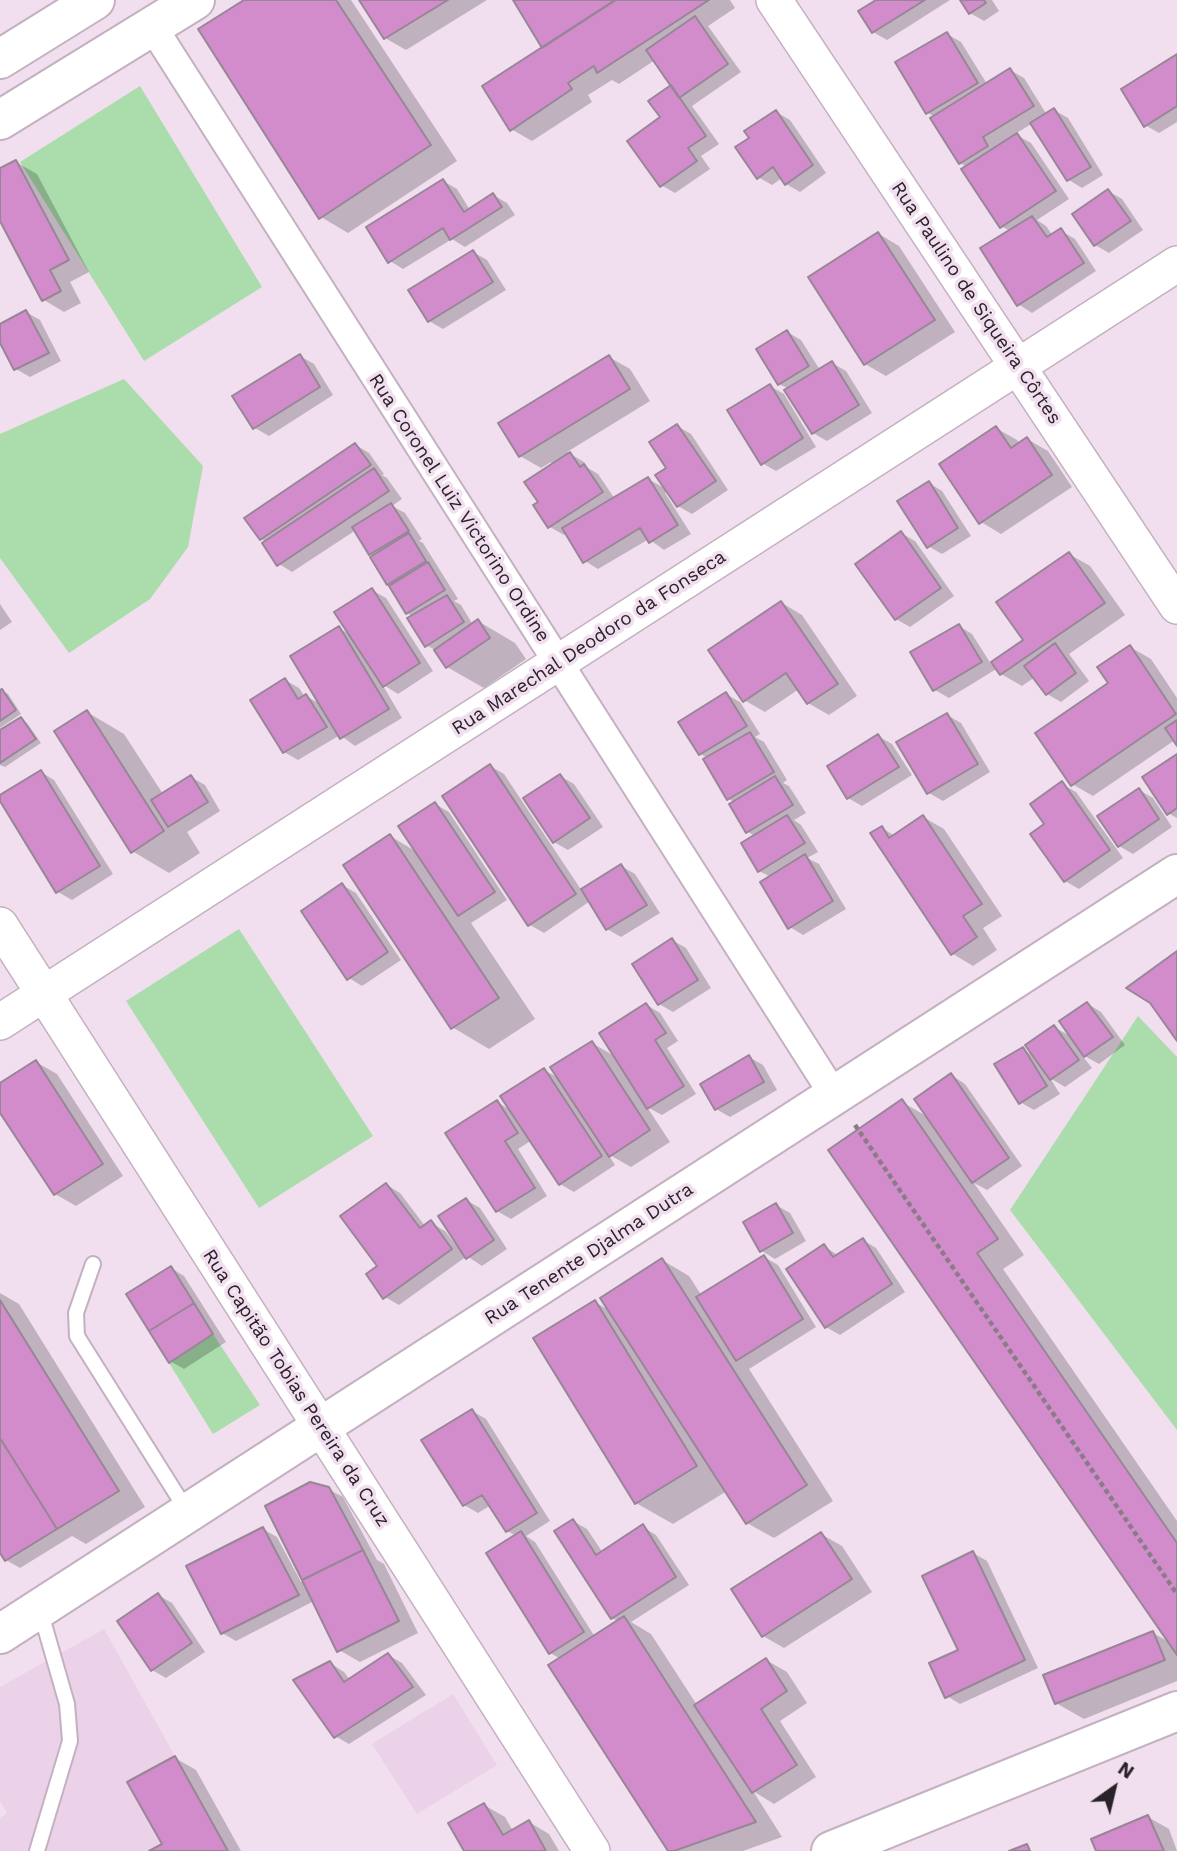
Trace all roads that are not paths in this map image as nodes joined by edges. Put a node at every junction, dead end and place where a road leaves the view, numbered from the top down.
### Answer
1 (95, 0) edge
2 (195, 0) edge
3 (774, 0) edge
4 (152, 26) junction
5 (0, 58) edge
6 (0, 120) edge
7 (1177, 264) edge
8 (1018, 366) junction
9 (1177, 606) edge
10 (558, 663) junction
11 (1177, 874) edge
12 (0, 925) edge
13 (44, 993) junction
14 (0, 1022) edge
15 (834, 1095) junction
16 (93, 1264) dead end
17 (321, 1427) junction
18 (188, 1513) junction
19 (39, 1608) junction
20 (0, 1634) edge
21 (1177, 1711) edge
22 (880, 1841) edge
23 (37, 1851) edge
24 (592, 1851) edge
25 (831, 1851) edge

1 - 5 main road
2 - 4 main road
3 - 8 street, Rua Paulino de Siqueira Côrtes
4 - 6 main road
4 - 10 street, Rua Coronel Luiz Victorino Ordine
7 - 8 street, Rua Marechal Deodoro da Fonseca
8 - 9 street, Rua Paulino de Siqueira Côrtes
8 - 10 street, Rua Marechal Deodoro da Fonseca
10 - 13 street, Rua Marechal Deodoro da Fonseca
10 - 15 street, Rua Coronel Luiz Victorino Ordine
11 - 15 main road, Rua Tenente Djalma Dutra
12 - 13 street, Rua Capitão Tobias Pereira da Cruz
13 - 14 street, Rua Marechal Deodoro da Fonseca
13 - 17 street, Rua Capitão Tobias Pereira da Cruz
15 - 17 main road, Rua Tenente Djalma Dutra
16 - 18 lane
17 - 18 main road, Rua Tenente Djalma Dutra
17 - 24 street, Rua Capitão Tobias Pereira da Cruz
18 - 19 main road, Rua Tenente Djalma Dutra
19 - 20 main road, Rua Tenente Djalma Dutra
19 - 23 lane
21 - 22 main road
22 - 25 main road

